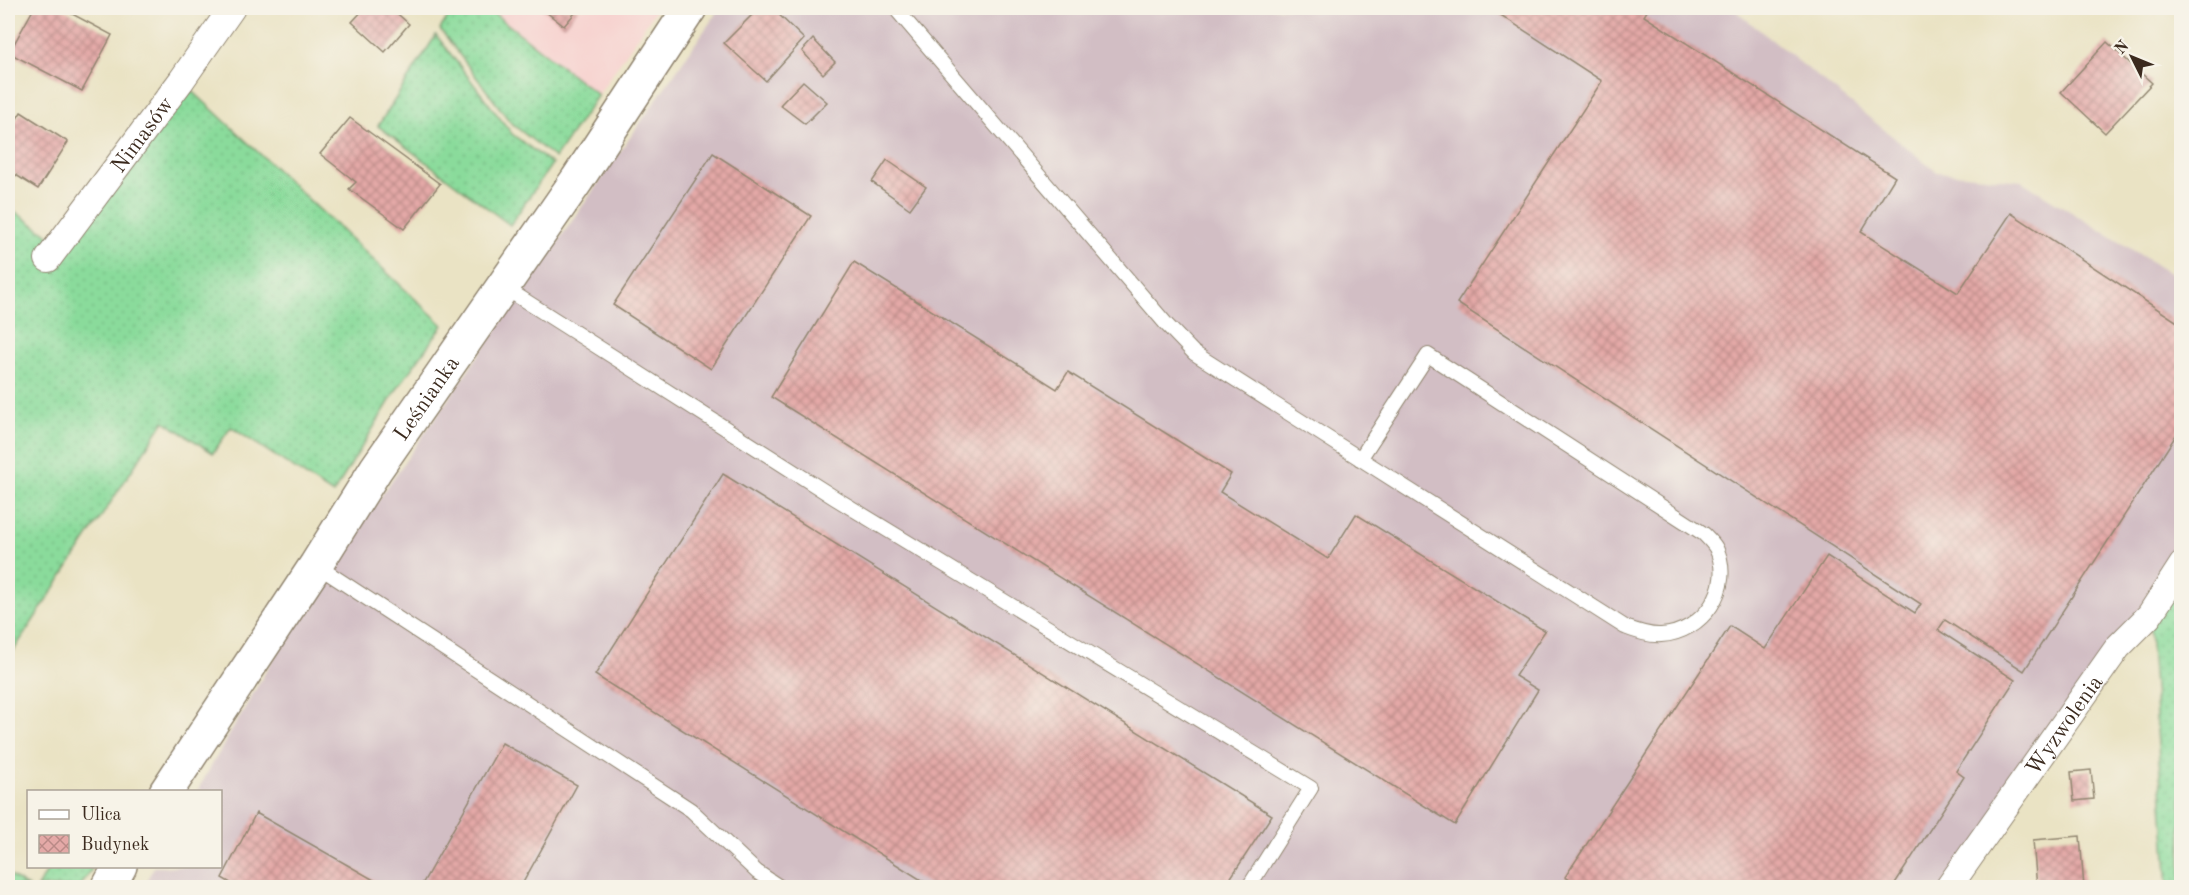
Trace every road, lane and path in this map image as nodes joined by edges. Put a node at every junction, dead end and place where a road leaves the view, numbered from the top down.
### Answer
1 (232, 8) edge
2 (690, 8) edge
3 (895, 8) edge
4 (48, 259) dead end
5 (502, 286) junction
6 (1360, 459) junction
7 (2181, 565) edge
8 (316, 566) junction
9 (167, 790) edge
10 (119, 868) edge
11 (108, 888) edge
12 (781, 888) edge
13 (1248, 888) edge
14 (1948, 888) edge

1 - 4 street, Nimasów
2 - 5 street, Leśnianka
3 - 6 lane
5 - 8 street, Leśnianka
5 - 13 lane
6 - 6 lane
7 - 14 street, Wyzwolenia
8 - 9 street, Leśnianka
8 - 12 lane
10 - 11 street

